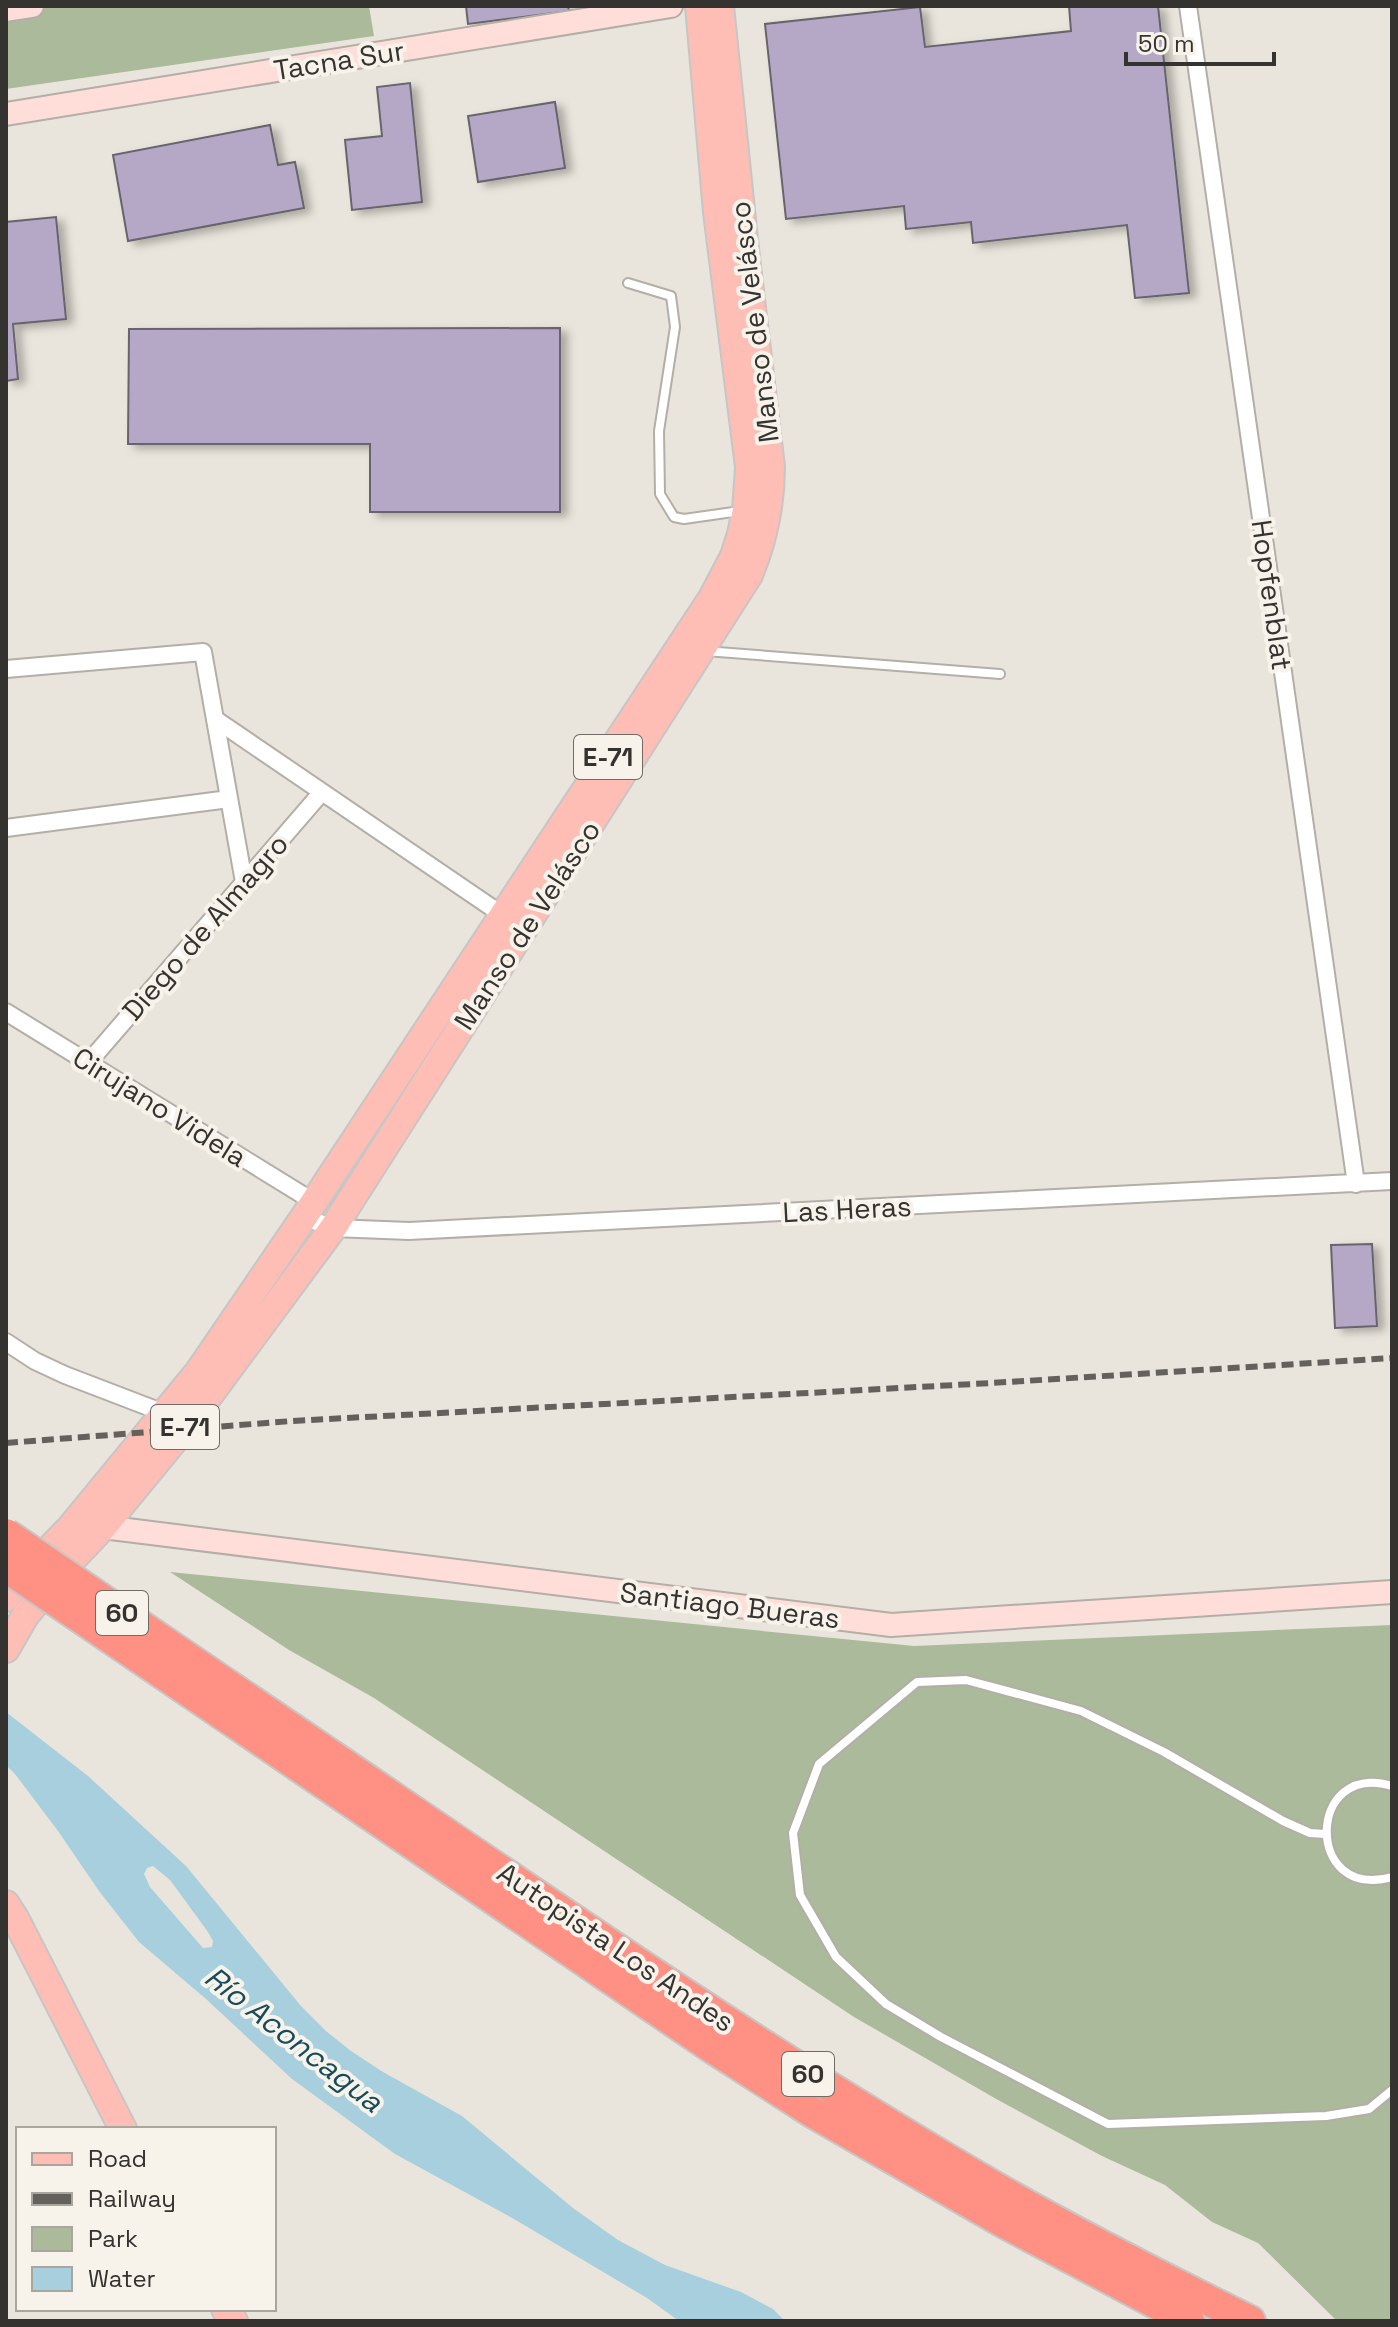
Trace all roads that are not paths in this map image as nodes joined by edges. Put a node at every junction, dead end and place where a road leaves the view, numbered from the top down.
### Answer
1 (32, 6) edge
2 (671, 6) edge
3 (699, 6) edge
4 (720, 6) edge
5 (1188, 6) edge
6 (6, 10) edge
7 (6, 114) edge
8 (628, 283) dead end
9 (746, 510) junction
10 (702, 650) junction
11 (6, 669) edge
12 (1000, 674) dead end
13 (215, 719) junction
14 (322, 792) junction
15 (229, 799) junction
16 (6, 828) edge
17 (244, 882) junction
18 (504, 916) junction
19 (6, 1012) edge
20 (88, 1063) junction
21 (1392, 1181) edge
22 (1356, 1184) junction
23 (309, 1210) junction
24 (333, 1228) junction
25 (6, 1342) edge
26 (165, 1415) junction
27 (191, 1420) junction
28 (103, 1527) junction
29 (70, 1528) junction
30 (6, 1534) edge
31 (6, 1567) edge
32 (1392, 1592) edge
33 (15, 1607) edge
34 (6, 1649) edge
35 (230, 1703) junction
36 (1391, 1784) edge
37 (1325, 1834) junction
38 (1392, 1877) edge
39 (1377, 1880) junction
40 (1392, 1886) edge
41 (6, 1904) edge
42 (1392, 2090) edge
43 (122, 2127) edge
44 (1189, 2321) edge
45 (1250, 2321) edge

1 - 6 street
2 - 7 street, Tacna Sur
3 - 9 main road, Manso de Velásco / E-71
4 - 10 main road, Manso de Velásco / E-71
5 - 22 street, Hopfenblat
8 - 9 lane
9 - 18 main road, Manso de Velásco / E-71
10 - 12 lane
10 - 24 main road, Manso de Velásco / E-71
11 - 13 street
13 - 14 street
13 - 15 street
14 - 17 street, Diego de Almagro
14 - 18 street
15 - 16 street
15 - 17 street
17 - 20 street, Diego de Almagro
18 - 23 main road, Manso de Velásco / E-71
19 - 20 street, Cirujano Videla
20 - 23 street, Cirujano Videla
21 - 22 street, Las Heras
22 - 24 street, Las Heras
23 - 24 street, Las Heras
23 - 26 main road, Manso de Velásco / E-71
24 - 27 main road, Manso de Velásco / E-71
25 - 26 street
26 - 27 street
26 - 29 main road, Manso de Velásco / E-71
27 - 28 main road, Manso de Velásco / E-71
28 - 29 street, Santiago Bueras
28 - 32 street, Santiago Bueras
28 - 33 main road, Manso de Velásco / E-71
29 - 33 main road, Manso de Velásco / E-71
30 - 35 highway, Autopista Los Andes / 60, bridge
31 - 35 highway, Autopista Los Andes / 60, bridge
33 - 34 main road, Manso de Velásco
35 - 44 highway, Autopista Los Andes / 60
35 - 45 highway, Autopista Los Andes / 60
36 - 37 lane
37 - 39 lane
37 - 42 lane
38 - 39 lane
39 - 40 lane
41 - 43 main road

